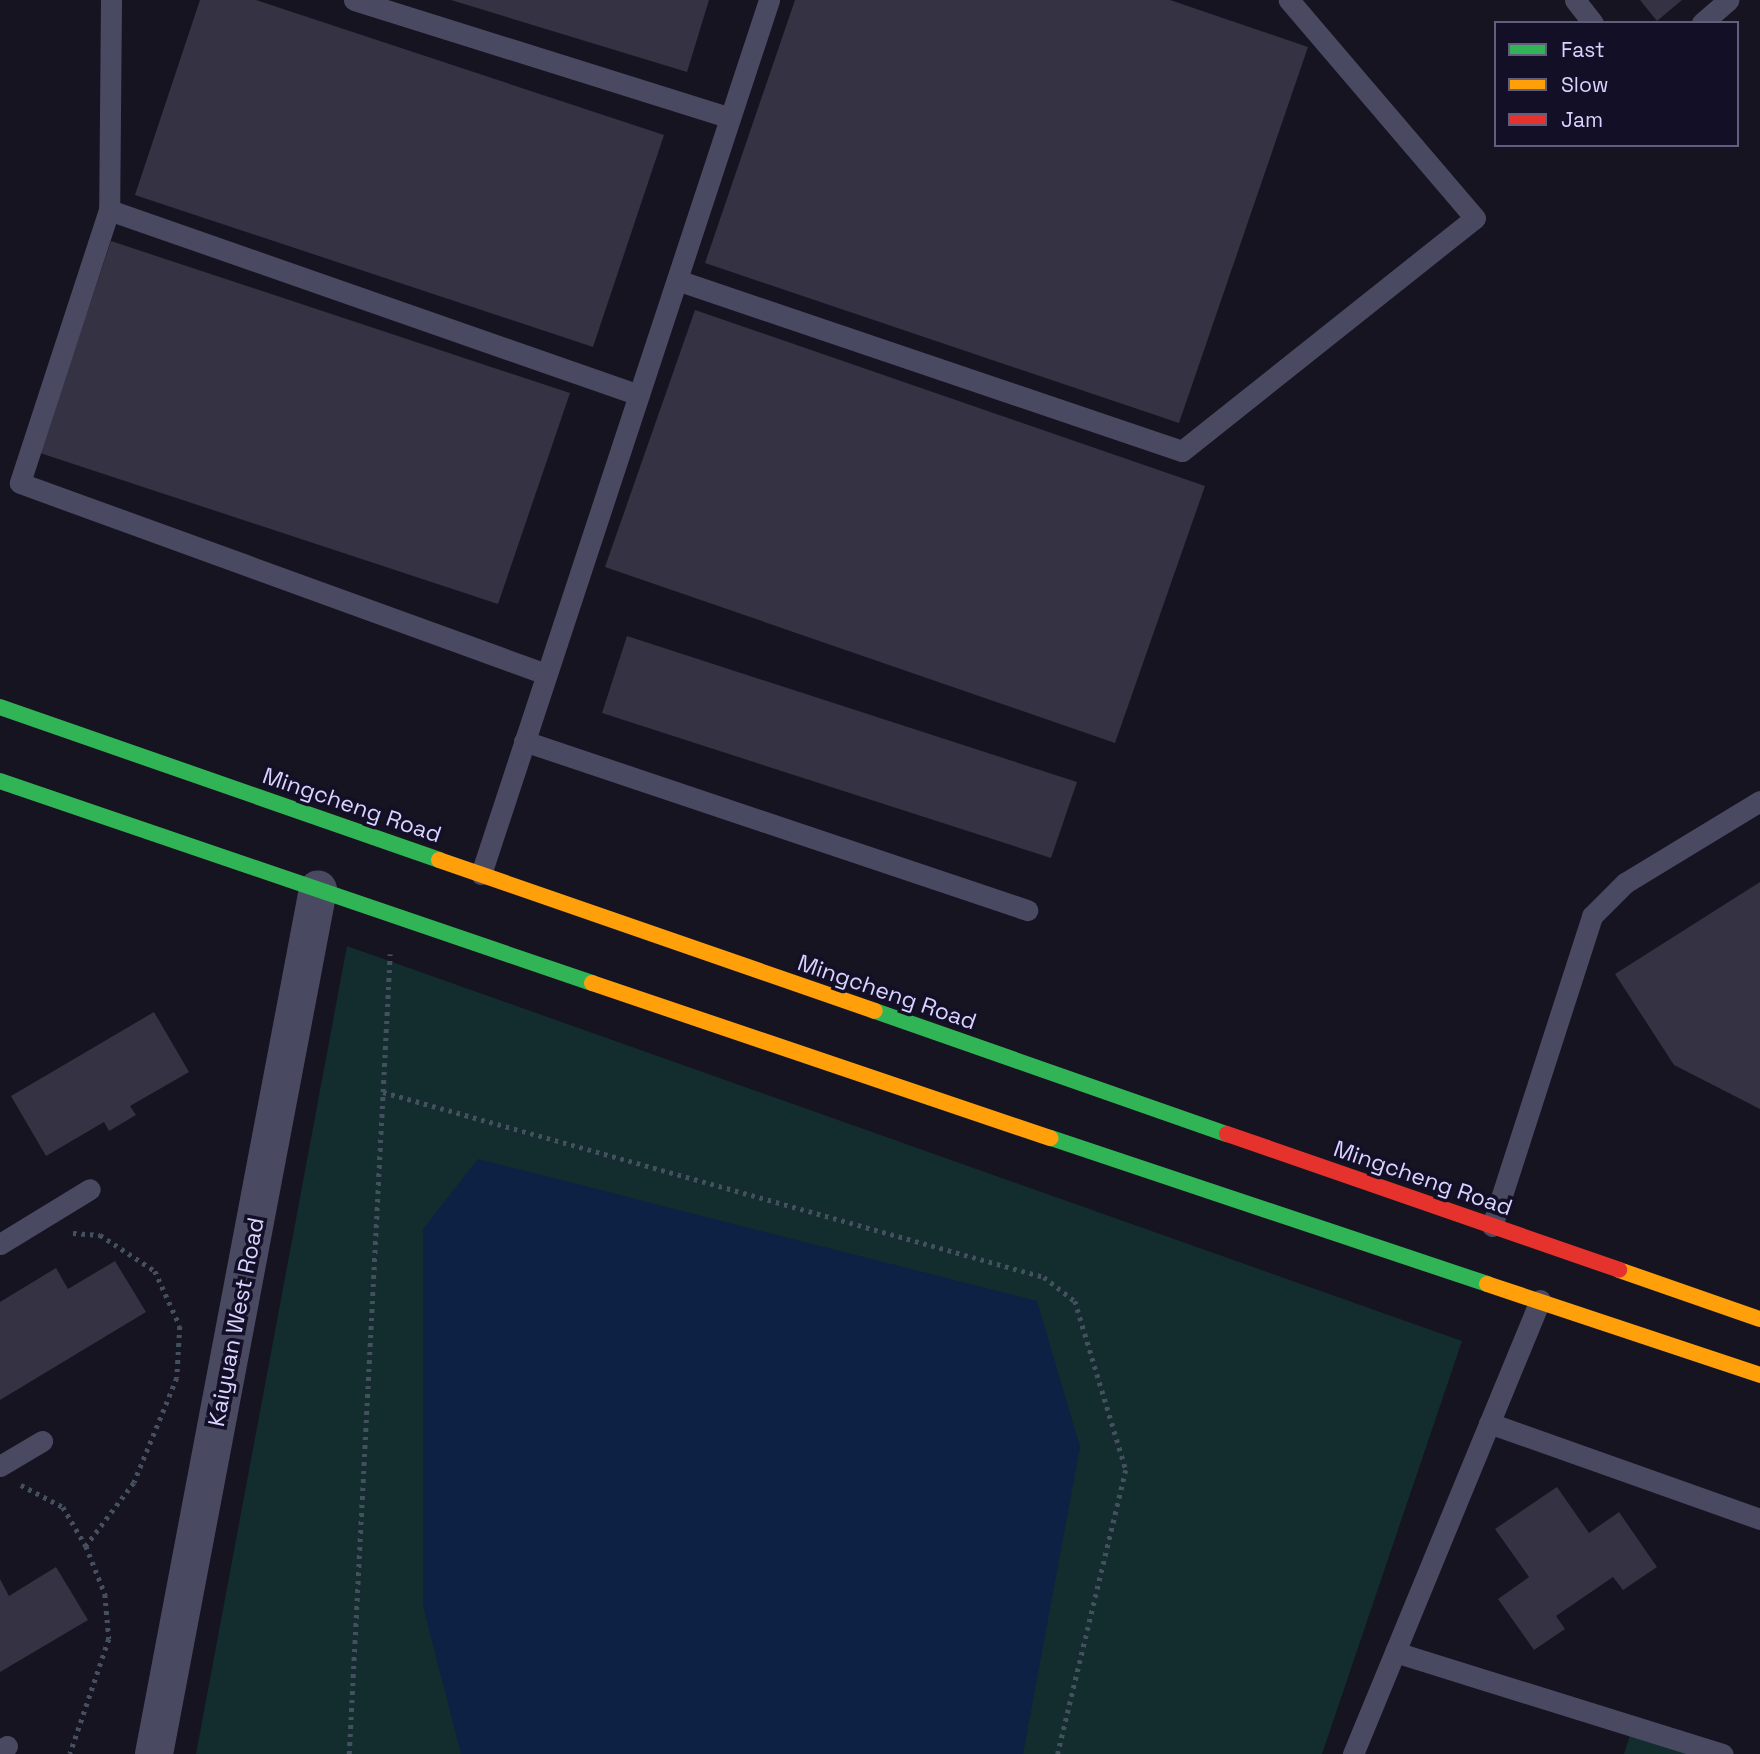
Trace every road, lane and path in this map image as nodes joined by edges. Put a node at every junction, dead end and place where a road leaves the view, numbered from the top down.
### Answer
1 (111, 0) edge
2 (354, 0) edge
3 (769, 0) edge
4 (1289, 0) edge
5 (1575, 0) edge
6 (1728, 0) edge
7 (1592, 21) edge
8 (1704, 21) edge
9 (730, 118) junction
10 (109, 210) junction
11 (677, 280) junction
12 (639, 395) junction
13 (546, 674) junction
14 (0, 707) edge
15 (524, 741) junction
16 (0, 781) edge
17 (1760, 801) edge
18 (481, 874) junction
19 (318, 889) junction
20 (1027, 910) dead end
21 (392, 915) junction
22 (383, 1092) junction
23 (90, 1189) dead end
24 (1492, 1226) junction
25 (24, 1229) junction
26 (0, 1244) edge
27 (1540, 1300) junction
28 (1760, 1319) edge
29 (1760, 1375) edge
30 (1489, 1423) junction
31 (42, 1441) dead end
32 (5, 1473) edge
33 (1760, 1519) edge
34 (86, 1546) junction
35 (1395, 1652) junction
36 (70, 1754) edge
37 (154, 1754) edge
38 (349, 1754) edge
39 (1058, 1754) edge
40 (1353, 1754) edge
41 (1722, 1754) edge

1 - 10 lane
2 - 9 lane
3 - 9 lane
4 - 11 lane
5 - 7 lane
6 - 8 lane
9 - 11 lane
10 - 12 lane
10 - 13 lane
11 - 12 lane
12 - 13 lane
13 - 15 lane
14 - 18 main road, Mingcheng Road
15 - 18 lane
15 - 20 lane
16 - 19 main road
17 - 24 lane
18 - 24 main road, Mingcheng Road
19 - 21 main road
19 - 37 street, Kaiyuan West Road
21 - 22 path
21 - 27 main road
22 - 38 path
22 - 39 path
23 - 25 lane
24 - 28 main road, Mingcheng Road
25 - 26 lane
25 - 34 path
27 - 29 main road
27 - 30 lane
30 - 33 lane
30 - 35 lane
31 - 32 lane
32 - 34 path
34 - 36 path
35 - 40 lane
35 - 41 lane

